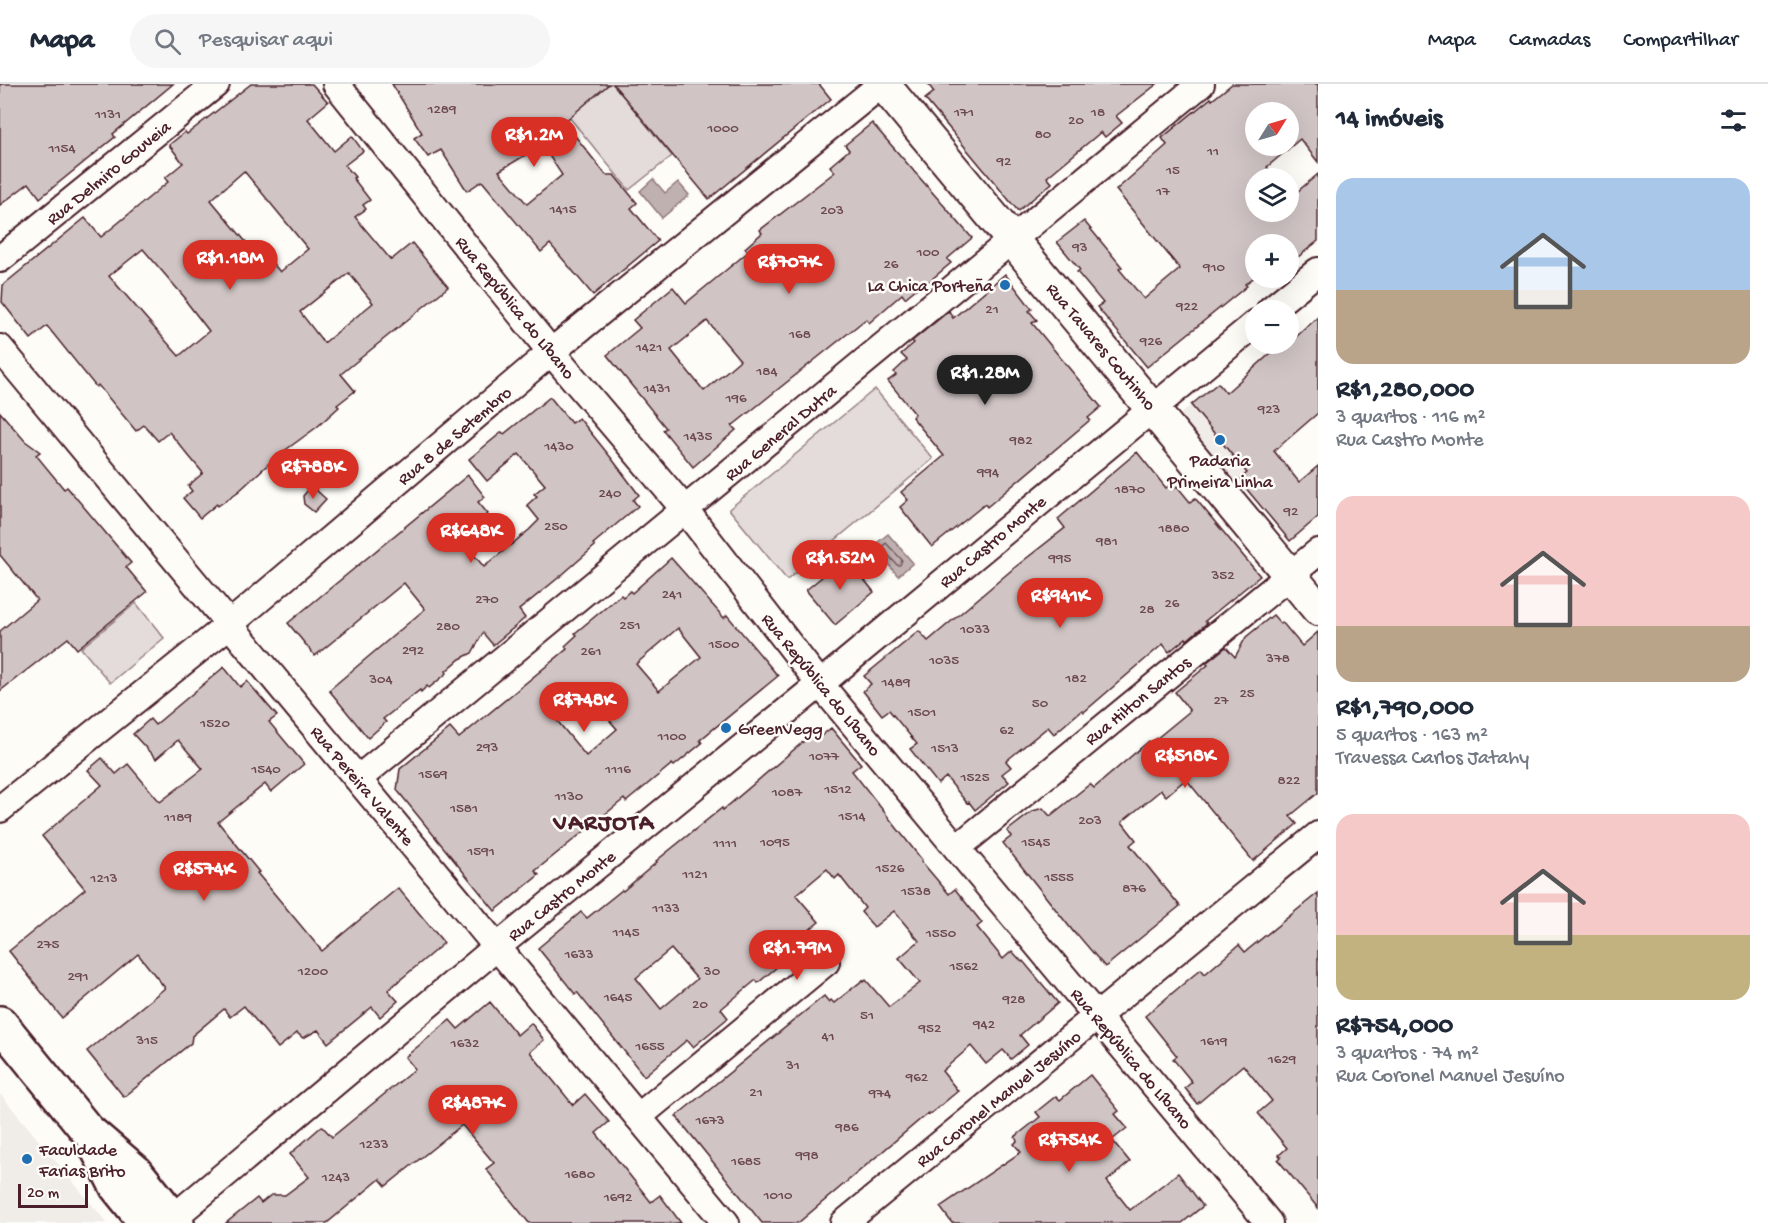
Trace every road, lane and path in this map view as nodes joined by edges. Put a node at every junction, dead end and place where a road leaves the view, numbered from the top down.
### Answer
1 (216, 84) edge
2 (336, 84) edge
3 (883, 84) edge
4 (1201, 84) edge
5 (1013, 238) junction
6 (0, 259) edge
7 (1318, 271) edge
8 (1282, 300) edge
9 (1245, 332) edge
10 (0, 348) edge
11 (551, 352) junction
12 (1152, 408) junction
13 (686, 511) junction
14 (1318, 552) edge
15 (1290, 575) junction
16 (1318, 609) edge
17 (230, 624) junction
18 (820, 684) junction
19 (358, 779) junction
20 (0, 809) edge
21 (1318, 835) edge
22 (957, 848) junction
23 (497, 947) junction
24 (826, 962) dead end
25 (1098, 1017) junction
26 (0, 1023) edge
27 (638, 1117) junction
28 (165, 1221) edge
29 (726, 1223) edge
30 (844, 1223) edge
31 (1269, 1223) edge

1 - 6 street, Rua Delmiro Gouveia
2 - 11 street, Rua República do Líbano
3 - 5 street, Rua Tavares Coutinho
3 - 11 street, Rua 8 de Setembro
4 - 5 street, Rua General Dutra
5 - 12 street, Rua Tavares Coutinho
5 - 13 street, Rua General Dutra
7 - 8 street
9 - 12 street, Rua Castro Monte
10 - 17 street, Rua Pereira Valente
11 - 13 street, Rua República do Líbano
11 - 17 street, Rua 8 de Setembro
12 - 15 street, Rua Tavares Coutinho
12 - 18 street, Rua Castro Monte
13 - 18 street, Rua República do Líbano
13 - 19 street, Rua General Dutra
14 - 15 street, Rua Hilton Santos
15 - 16 street, Rua Tavares Coutinho
15 - 22 street, Rua Hilton Santos
17 - 19 street, Rua Pereira Valente
17 - 20 street, Rua 8 de Setembro
18 - 22 street, Rua República do Líbano
18 - 23 street, Rua Castro Monte
19 - 23 street, Rua Pereira Valente
21 - 25 street, Rua Coronel Manuel Jesuíno
22 - 25 street, Rua República do Líbano
23 - 27 street, Rua Pereira Valente
23 - 28 street, Rua Castro Monte
24 - 27 street
25 - 30 street, Rua Coronel Manuel Jesuíno
25 - 31 street, Rua República do Líbano
26 - 28 main road
27 - 29 street, Rua Pereira Valente

